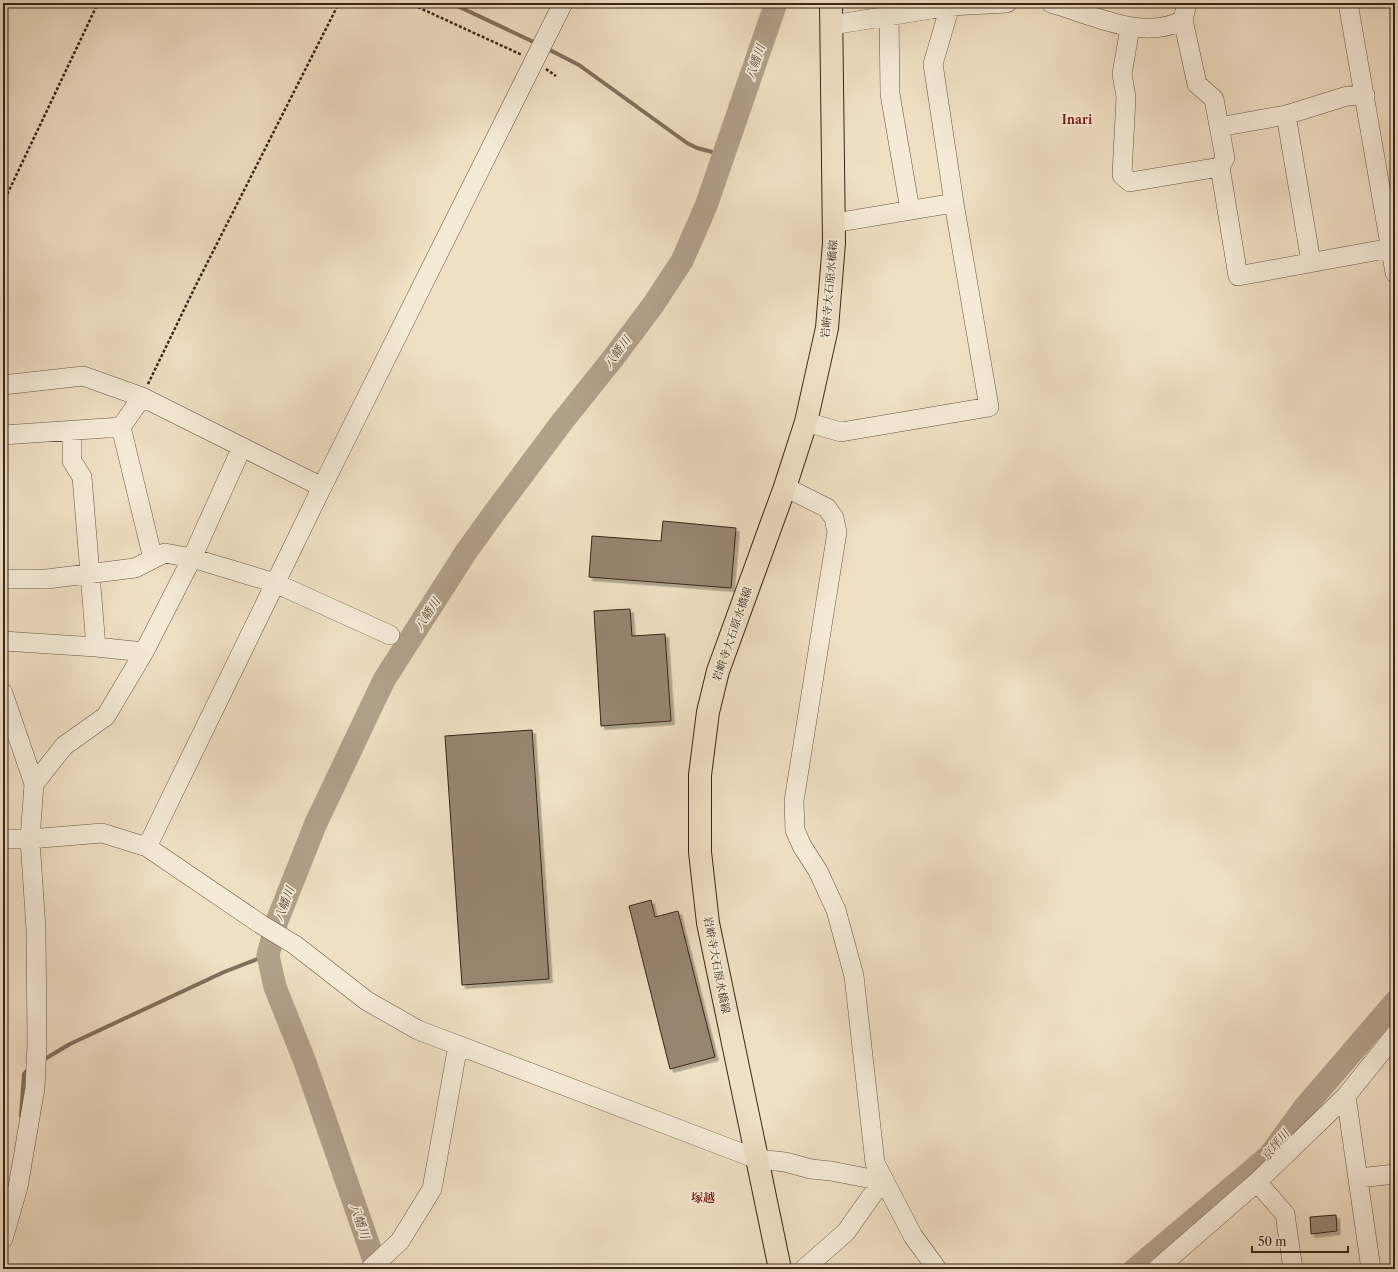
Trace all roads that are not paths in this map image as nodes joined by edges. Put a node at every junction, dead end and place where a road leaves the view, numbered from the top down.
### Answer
1 (563, 3) edge
2 (831, 3) edge
3 (1001, 3) edge
4 (1051, 3) edge
5 (1348, 3) edge
6 (950, 6) junction
7 (1185, 12) edge
8 (889, 15) junction
9 (832, 25) junction
10 (1130, 28) junction
11 (1365, 95) junction
12 (1286, 116) junction
13 (1219, 127) junction
14 (1220, 167) junction
15 (954, 203) junction
16 (910, 210) junction
17 (834, 223) junction
18 (1391, 248) junction
19 (1311, 262) junction
20 (1395, 273) edge
21 (3, 384) edge
22 (142, 397) junction
23 (806, 422) junction
24 (121, 427) junction
25 (72, 431) junction
26 (3, 435) edge
27 (242, 447) junction
28 (322, 487) junction
29 (785, 487) junction
30 (192, 558) junction
31 (153, 559) junction
32 (90, 574) junction
33 (3, 579) edge
34 (275, 583) junction
35 (390, 635) dead end
36 (3, 641) edge
37 (96, 647) junction
38 (144, 652) junction
39 (3, 693) edge
40 (8, 721) edge
41 (34, 784) junction
42 (3, 839) edge
43 (30, 839) junction
44 (147, 847) junction
45 (1395, 1035) edge
46 (458, 1045) junction
47 (1346, 1096) junction
48 (757, 1159) junction
49 (1395, 1174) edge
50 (1359, 1178) junction
51 (882, 1181) junction
52 (1257, 1182) junction
53 (11, 1186) edge
54 (3, 1239) edge
55 (370, 1269) edge
56 (780, 1269) edge
57 (804, 1269) edge
58 (937, 1269) edge
59 (1157, 1269) edge
60 (1293, 1269) edge
61 (1371, 1269) edge

1 - 28 street
2 - 9 main road, 岩峅寺大石原水橋線
3 - 6 street
4 - 10 street
5 - 11 street
6 - 8 street
6 - 15 street
7 - 10 street
7 - 13 street
8 - 9 street
8 - 16 street
9 - 17 main road, 岩峅寺大石原水橋線
10 - 14 street
11 - 12 street
11 - 18 street
12 - 13 street
12 - 19 street
13 - 14 street
14 - 19 street
15 - 16 street
15 - 23 street
16 - 17 street
17 - 23 main road, 岩峅寺大石原水橋線
18 - 19 street
18 - 20 street
21 - 22 street
22 - 24 street
22 - 27 street
23 - 29 main road, 岩峅寺大石原水橋線
24 - 25 street
24 - 31 street
25 - 26 street
25 - 32 street
27 - 28 street
27 - 30 street
28 - 34 street
29 - 48 main road, 岩峅寺大石原水橋線
29 - 51 street
30 - 31 street
30 - 34 street
30 - 38 street
31 - 32 street
32 - 33 street
32 - 37 street
34 - 35 street
34 - 44 street
36 - 37 street
37 - 38 street
38 - 41 street
39 - 40 street
40 - 41 street
41 - 43 street
42 - 43 street
43 - 44 street
43 - 53 street
44 - 46 street
45 - 47 street
46 - 48 street
46 - 55 street
47 - 50 street
47 - 52 street
48 - 51 street
48 - 56 main road, 岩峅寺大石原水橋線
49 - 50 street
50 - 61 street
51 - 57 street
51 - 58 street
52 - 59 street
52 - 60 street
53 - 54 street

